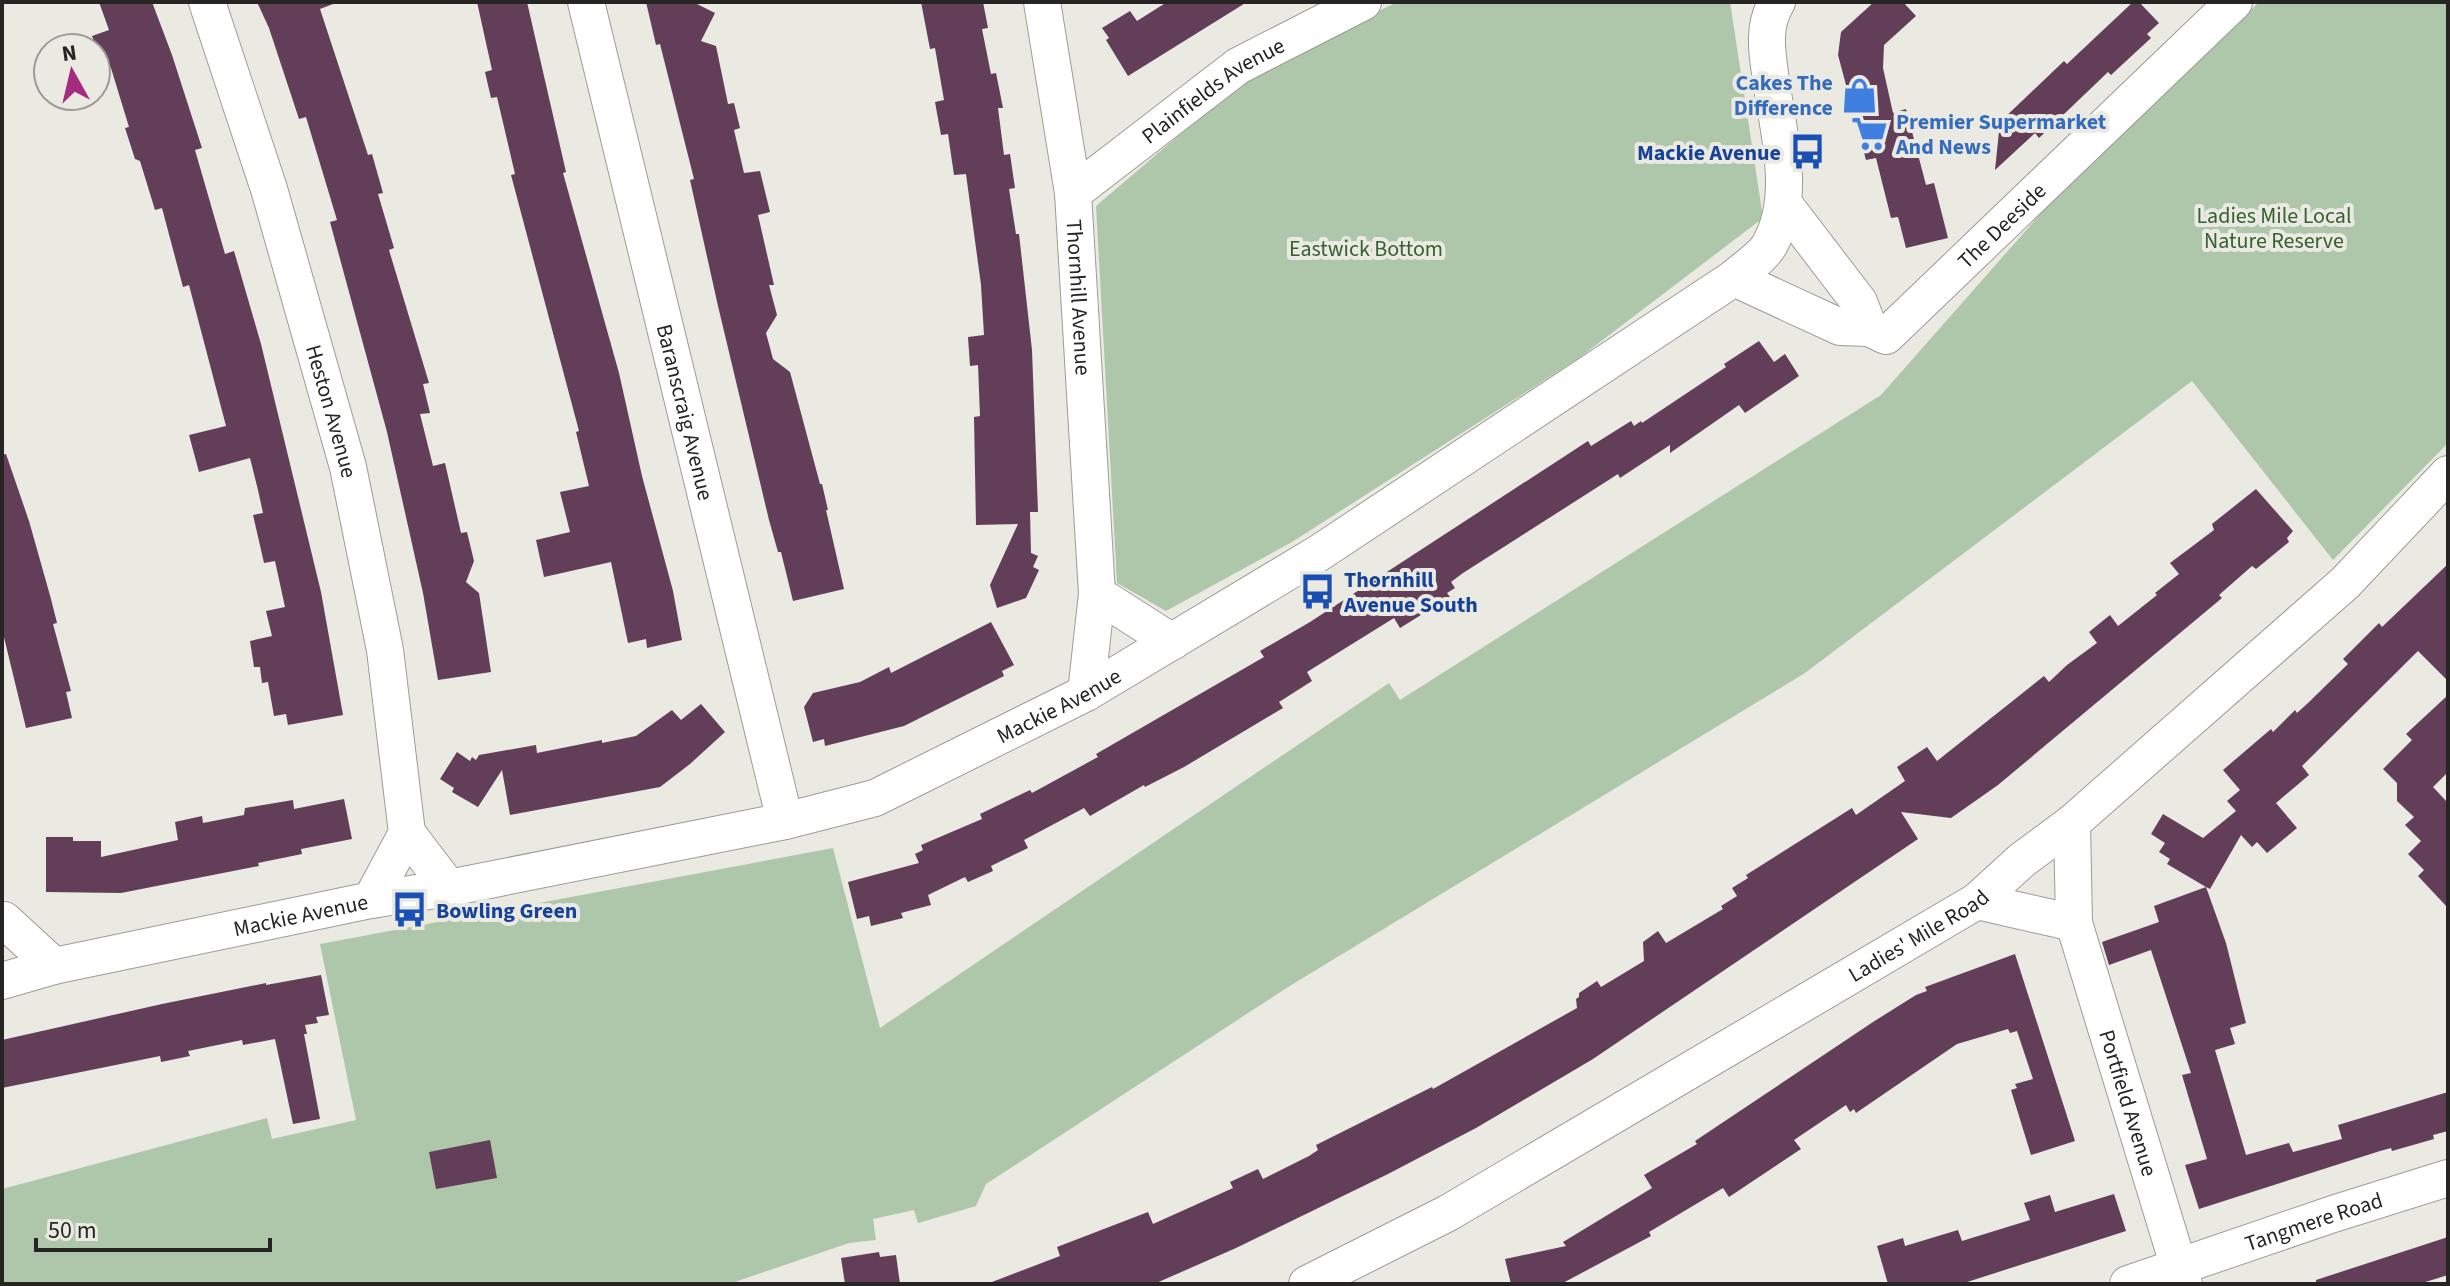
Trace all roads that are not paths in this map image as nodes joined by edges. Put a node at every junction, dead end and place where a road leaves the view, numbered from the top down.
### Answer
1 (207, 2) edge
2 (586, 2) edge
3 (1042, 2) edge
4 (1363, 2) edge
5 (1777, 2) edge
6 (2234, 2) edge
7 (1073, 193) junction
8 (1784, 204) junction
9 (1734, 278) junction
10 (1869, 328) junction
11 (2448, 474) edge
12 (1097, 594) junction
13 (1172, 642) junction
14 (1086, 693) junction
15 (785, 821) junction
16 (2072, 823) junction
17 (407, 833) junction
18 (449, 888) junction
19 (371, 900) junction
20 (1977, 901) junction
21 (3, 918) edge
22 (2074, 923) junction
23 (54, 966) junction
24 (2, 981) edge
25 (2448, 1178) edge
26 (2182, 1276) edge
27 (1307, 1284) edge
28 (2128, 1284) edge

1 - 17 street, Heston Avenue
2 - 15 street, Baranscraig Avenue
3 - 7 street, Thornhill Avenue
4 - 7 street, Plainfields Avenue
5 - 8 street, Mackie Avenue
6 - 10 street, The Deeside
7 - 12 street, Thornhill Avenue
8 - 9 street, Mackie Avenue
8 - 10 street
9 - 10 street, The Deeside
9 - 13 street, Mackie Avenue
11 - 16 street, Ladies' Mile Road
12 - 13 street
12 - 14 street, Thornhill Avenue
13 - 14 street, Mackie Avenue
14 - 15 street, Mackie Avenue
15 - 18 street, Mackie Avenue
16 - 20 street, Ladies' Mile Road
16 - 22 street, Portfield Avenue
17 - 18 street
17 - 19 street
18 - 19 street, Mackie Avenue
19 - 23 street, Mackie Avenue
20 - 22 street
20 - 27 street, Ladies' Mile Road
21 - 23 street
22 - 26 street, Portfield Avenue
23 - 24 street, Mackie Avenue
25 - 26 street, Tangmere Road
26 - 28 street, Tangmere Road

